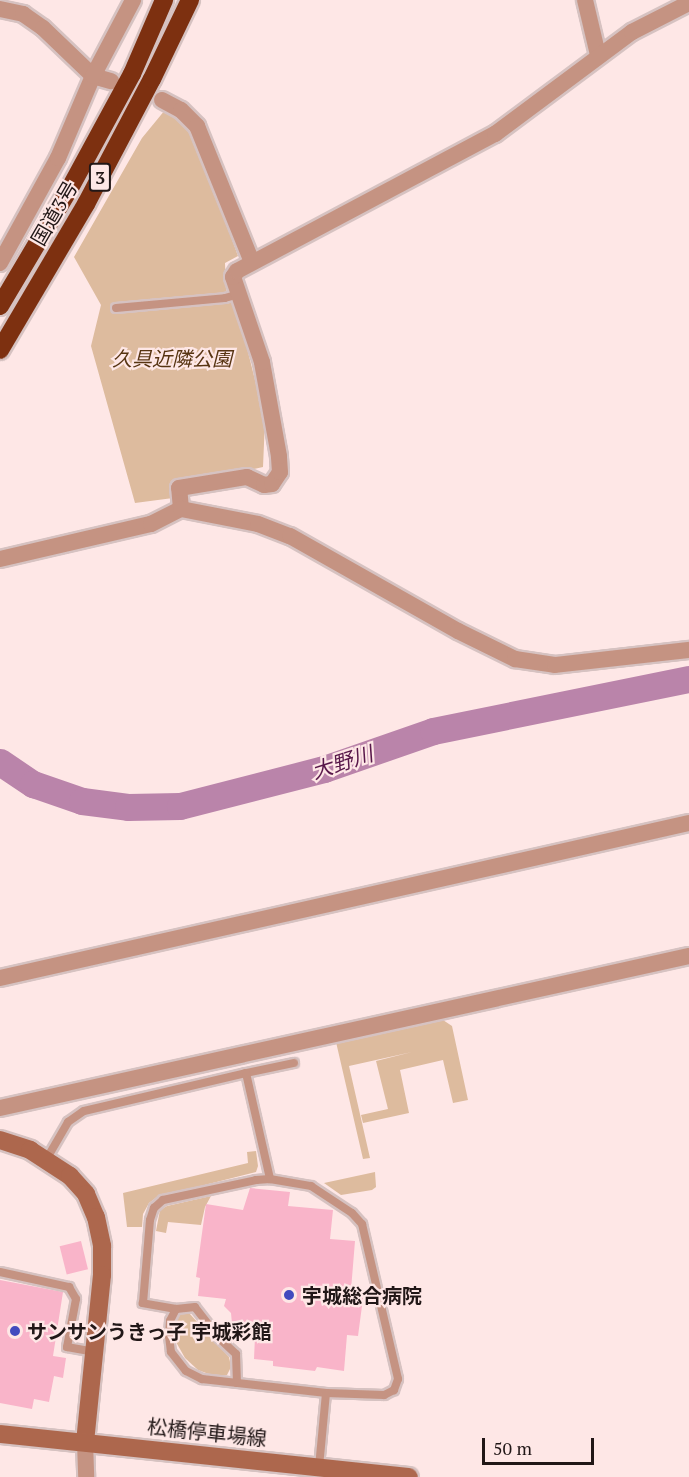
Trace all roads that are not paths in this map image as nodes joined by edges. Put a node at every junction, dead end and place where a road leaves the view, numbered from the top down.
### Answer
1 (133, 0) edge
2 (164, 0) edge
3 (190, 0) edge
4 (585, 0) edge
5 (689, 3) edge
6 (0, 9) edge
7 (598, 55) junction
8 (93, 76) junction
9 (111, 81) dead end
10 (162, 100) dead end
11 (252, 261) junction
12 (0, 263) edge
13 (239, 294) junction
14 (0, 306) edge
15 (116, 308) dead end
16 (0, 350) edge
17 (181, 509) junction
18 (0, 559) edge
19 (689, 650) edge
20 (689, 823) edge
21 (689, 956) edge
22 (0, 978) edge
23 (294, 1063) dead end
24 (246, 1072) junction
25 (0, 1108) edge
26 (0, 1140) edge
27 (46, 1160) junction
28 (270, 1179) junction
29 (0, 1272) edge
30 (177, 1309) junction
31 (94, 1352) junction
32 (237, 1383) junction
33 (326, 1393) junction
34 (0, 1434) edge
35 (85, 1442) junction
36 (318, 1467) junction
37 (86, 1477) edge
38 (409, 1477) edge

1 - 8 street
2 - 14 highway, 国道3号 / 3
3 - 16 highway, 国道3号 / 3
4 - 7 street
5 - 7 street
6 - 8 street
7 - 11 street
8 - 9 street
8 - 12 street
10 - 11 street
11 - 13 street
13 - 15 lane
13 - 17 street
17 - 18 street
17 - 19 street
20 - 22 street
21 - 25 street
23 - 24 lane
24 - 27 lane
24 - 28 lane
26 - 27 main road
27 - 31 main road
28 - 30 lane
28 - 33 lane
29 - 31 lane
30 - 32 lane
30 - 32 lane
31 - 35 main road
32 - 33 lane
33 - 36 lane
34 - 35 main road, 松橋停車場線
35 - 36 main road, 松橋停車場線
35 - 37 street
36 - 38 main road, 松橋停車場線

